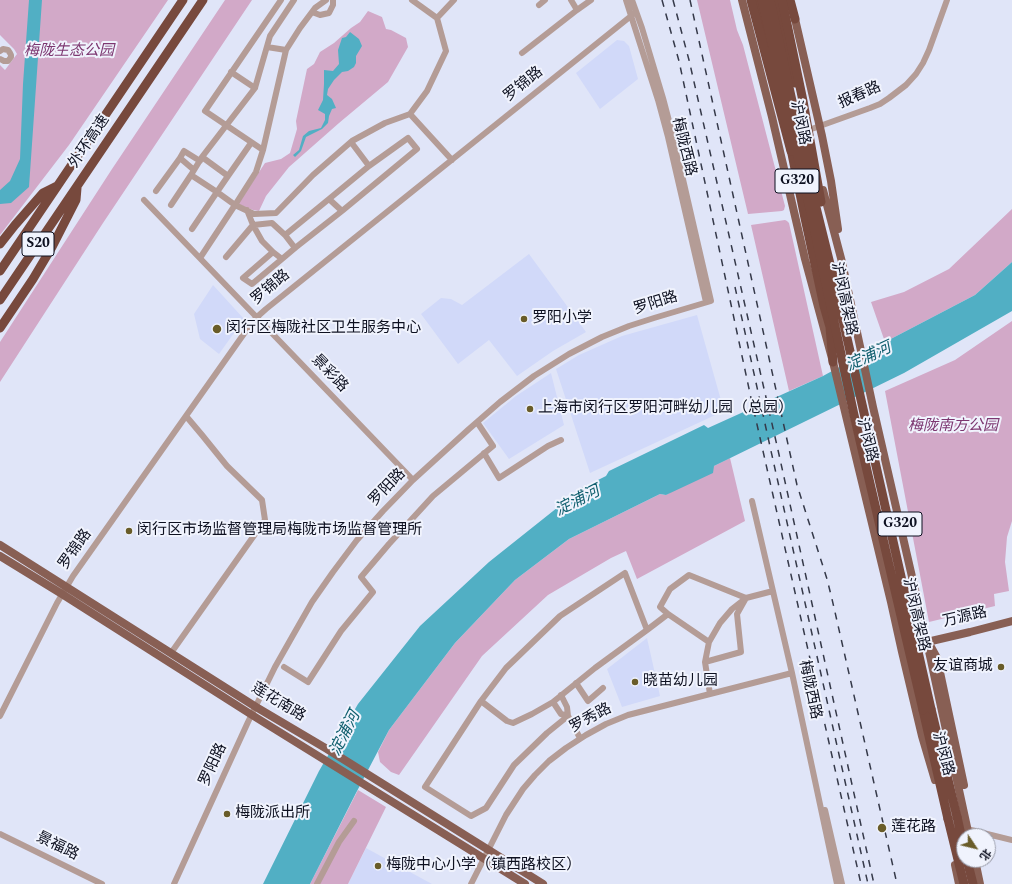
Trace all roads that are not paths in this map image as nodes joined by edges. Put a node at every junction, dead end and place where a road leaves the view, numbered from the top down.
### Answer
1 (183, 0) edge
2 (203, 0) edge
3 (281, 0) edge
4 (294, 0) edge
5 (326, 0) edge
6 (333, 0) edge
7 (454, 0) edge
8 (545, 0) edge
9 (571, 0) edge
10 (591, 0) edge
11 (626, 0) edge
12 (632, 0) edge
13 (742, 0) edge
14 (751, 0) edge
15 (757, 0) edge
16 (762, 0) edge
17 (770, 0) edge
18 (776, 0) edge
19 (782, 0) edge
20 (790, 0) edge
21 (794, 0) edge
22 (947, 0) edge
23 (414, 1) edge
24 (539, 5) dead end
25 (577, 10) junction
26 (312, 12) junction
27 (634, 14) junction
28 (437, 18) junction
29 (795, 19) junction
30 (267, 47) junction
31 (286, 50) junction
32 (0, 51) edge
33 (522, 53) dead end
34 (0, 59) edge
35 (232, 72) junction
36 (255, 88) junction
37 (410, 114) junction
38 (226, 126) junction
39 (820, 126) junction
40 (807, 131) junction
41 (788, 136) junction
42 (778, 140) junction
43 (351, 142) junction
44 (252, 143) junction
45 (263, 150) junction
46 (180, 158) junction
47 (201, 159) junction
48 (452, 160) junction
49 (369, 166) junction
50 (193, 172) junction
51 (228, 176) junction
52 (58, 186) junction
53 (77, 187) junction
54 (156, 191) dead end
55 (217, 192) junction
56 (329, 199) junction
57 (144, 200) dead end
58 (170, 205) dead end
59 (234, 205) junction
60 (246, 210) junction
61 (342, 211) junction
62 (253, 225) junction
63 (192, 229) dead end
64 (285, 235) junction
65 (0, 244) edge
66 (295, 248) junction
67 (273, 252) junction
68 (200, 258) junction
69 (226, 258) dead end
70 (282, 260) junction
71 (842, 262) junction
72 (0, 271) edge
73 (829, 277) junction
74 (0, 300) edge
75 (708, 301) joint
76 (257, 318) junction
77 (0, 328) edge
78 (833, 362) junction
79 (186, 416) junction
80 (477, 422) junction
81 (561, 440) dead end
82 (484, 454) junction
83 (413, 480) junction
84 (752, 501) dead end
85 (0, 545) edge
86 (0, 556) edge
87 (67, 586) junction
88 (773, 591) junction
89 (62, 594) junction
90 (746, 598) junction
91 (668, 614) junction
92 (1012, 621) edge
93 (648, 630) junction
94 (709, 642) junction
95 (927, 642) junction
96 (902, 652) junction
97 (171, 653) junction
98 (705, 662) junction
99 (284, 667) dead end
100 (792, 673) junction
101 (576, 683) junction
102 (603, 688) dead end
103 (710, 694) junction
104 (561, 695) junction
105 (481, 701) junction
106 (553, 702) junction
107 (256, 707) junction
108 (252, 715) junction
109 (0, 716) edge
110 (568, 716) junction
111 (580, 738) junction
112 (354, 821) dead end
113 (959, 828) edge
114 (969, 828) edge
115 (948, 832) junction
116 (956, 832) edge
117 (0, 834) edge
118 (996, 837) edge
119 (1012, 840) edge
120 (488, 850) junction
121 (484, 858) junction
122 (969, 868) edge
123 (977, 868) edge
124 (102, 884) edge
125 (174, 884) edge
126 (318, 884) edge
127 (471, 884) edge
128 (525, 884) edge
129 (543, 884) edge
130 (837, 884) edge
131 (842, 884) edge
132 (959, 884) edge
133 (964, 884) edge
134 (972, 884) edge
135 (980, 884) edge

1 - 52 highway, 外环高速 / S20
2 - 53 highway, 外环高速 / S20
3 - 35 street
4 - 30 street
5 - 26 street
6 - 26 street
7 - 28 street
8 - 24 street
9 - 25 street
10 - 25 street
11 - 27 street, 梅陇西路
12 - 27 street, 梅陇西路
13 - 42 main road
14 - 73 highway, bridge
15 - 41 highway, 沪闵路 / G320
16 - 73 highway, 沪闵高架路, bridge
17 - 73 highway, 沪闵高架路, bridge
18 - 40 highway, 沪闵路 / G320
19 - 73 highway, bridge
20 - 29 highway
21 - 29 street
22 - 39 street, 报春路
23 - 28 street
25 - 33 street
26 - 31 street
27 - 48 street, 罗锦路
27 - 75 street, 梅陇西路
28 - 37 street
29 - 39 main road
30 - 31 street
30 - 36 street
31 - 45 street
32 - 34 street
35 - 36 street
35 - 38 street
36 - 38 street
37 - 43 street
37 - 48 street
38 - 44 street
38 - 47 street
39 - 40 street, 报春路
39 - 71 main road
40 - 41 street, 报春路
40 - 71 main road, 沪闵路 / G320
41 - 42 street, 报春路
41 - 78 highway, 沪闵路 / G320
42 - 78 main road
43 - 49 street
43 - 60 street
44 - 45 street
44 - 51 street
45 - 59 street
46 - 47 street
46 - 50 street
46 - 54 street
47 - 50 street
47 - 51 street
48 - 76 street, 罗锦路
49 - 56 street
49 - 61 street
50 - 55 street
50 - 58 street
51 - 55 street
52 - 65 highway
52 - 72 highway, 外环高速 / S20
53 - 74 highway, 外环高速 / S20
53 - 77 highway
55 - 59 street
55 - 63 street
56 - 61 street
56 - 64 street
57 - 68 street, 景彩路
59 - 60 street
59 - 68 street
60 - 62 street
61 - 66 street
62 - 64 street
62 - 67 street
62 - 69 street
64 - 66 street
66 - 70 street
67 - 70 street
67 - 70 street
68 - 76 street, 景彩路
71 - 95 main road, 沪闵路 / G320
73 - 113 highway, 沪闵高架路, bridge
73 - 133 highway, 沪闵高架路, bridge
75 - 80 street, 罗阳路
76 - 79 street, 罗锦路
76 - 83 street, 景彩路
78 - 96 main road, 沪闵路 / G320
79 - 87 street, 罗锦路
79 - 97 street
80 - 82 street
80 - 83 street, 罗阳路
81 - 82 street
82 - 99 street
83 - 107 street, 罗阳路
84 - 88 street, 梅陇西路
85 - 87 main road, 莲花南路
86 - 89 main road, 莲花南路
87 - 89 street, 罗锦路
87 - 97 main road, 莲花南路
88 - 90 street
88 - 100 street, 梅陇西路
89 - 108 main road, 莲花南路
89 - 109 street, 罗锦路
90 - 91 street
90 - 94 street
90 - 98 street
91 - 93 street
91 - 94 street
92 - 95 main road, 万源路
93 - 101 street
93 - 105 street
94 - 98 street
95 - 96 main road, 万源路
95 - 114 main road, 沪闵路 / G320
96 - 115 main road, 沪闵路 / G320
97 - 107 main road, 莲花南路
98 - 103 street
100 - 103 street, 罗秀路
100 - 130 street, 梅陇西路
100 - 131 street
101 - 102 street
101 - 104 street
103 - 111 street, 罗秀路
104 - 106 street
104 - 110 street
105 - 106 street
105 - 110 street
106 - 110 street
107 - 108 street, 罗阳路
107 - 120 main road, 莲花南路
108 - 121 main road, 莲花南路
108 - 125 street, 罗阳路
110 - 111 street
111 - 120 street, 罗秀路
112 - 126 street
115 - 116 street
115 - 132 main road, 沪闵路 / G320
117 - 124 street, 景福路
118 - 119 street
120 - 121 street, 罗秀路
120 - 129 main road, 莲花南路
121 - 127 street, 罗秀路
121 - 128 main road, 莲花南路
122 - 134 highway
123 - 135 main road

